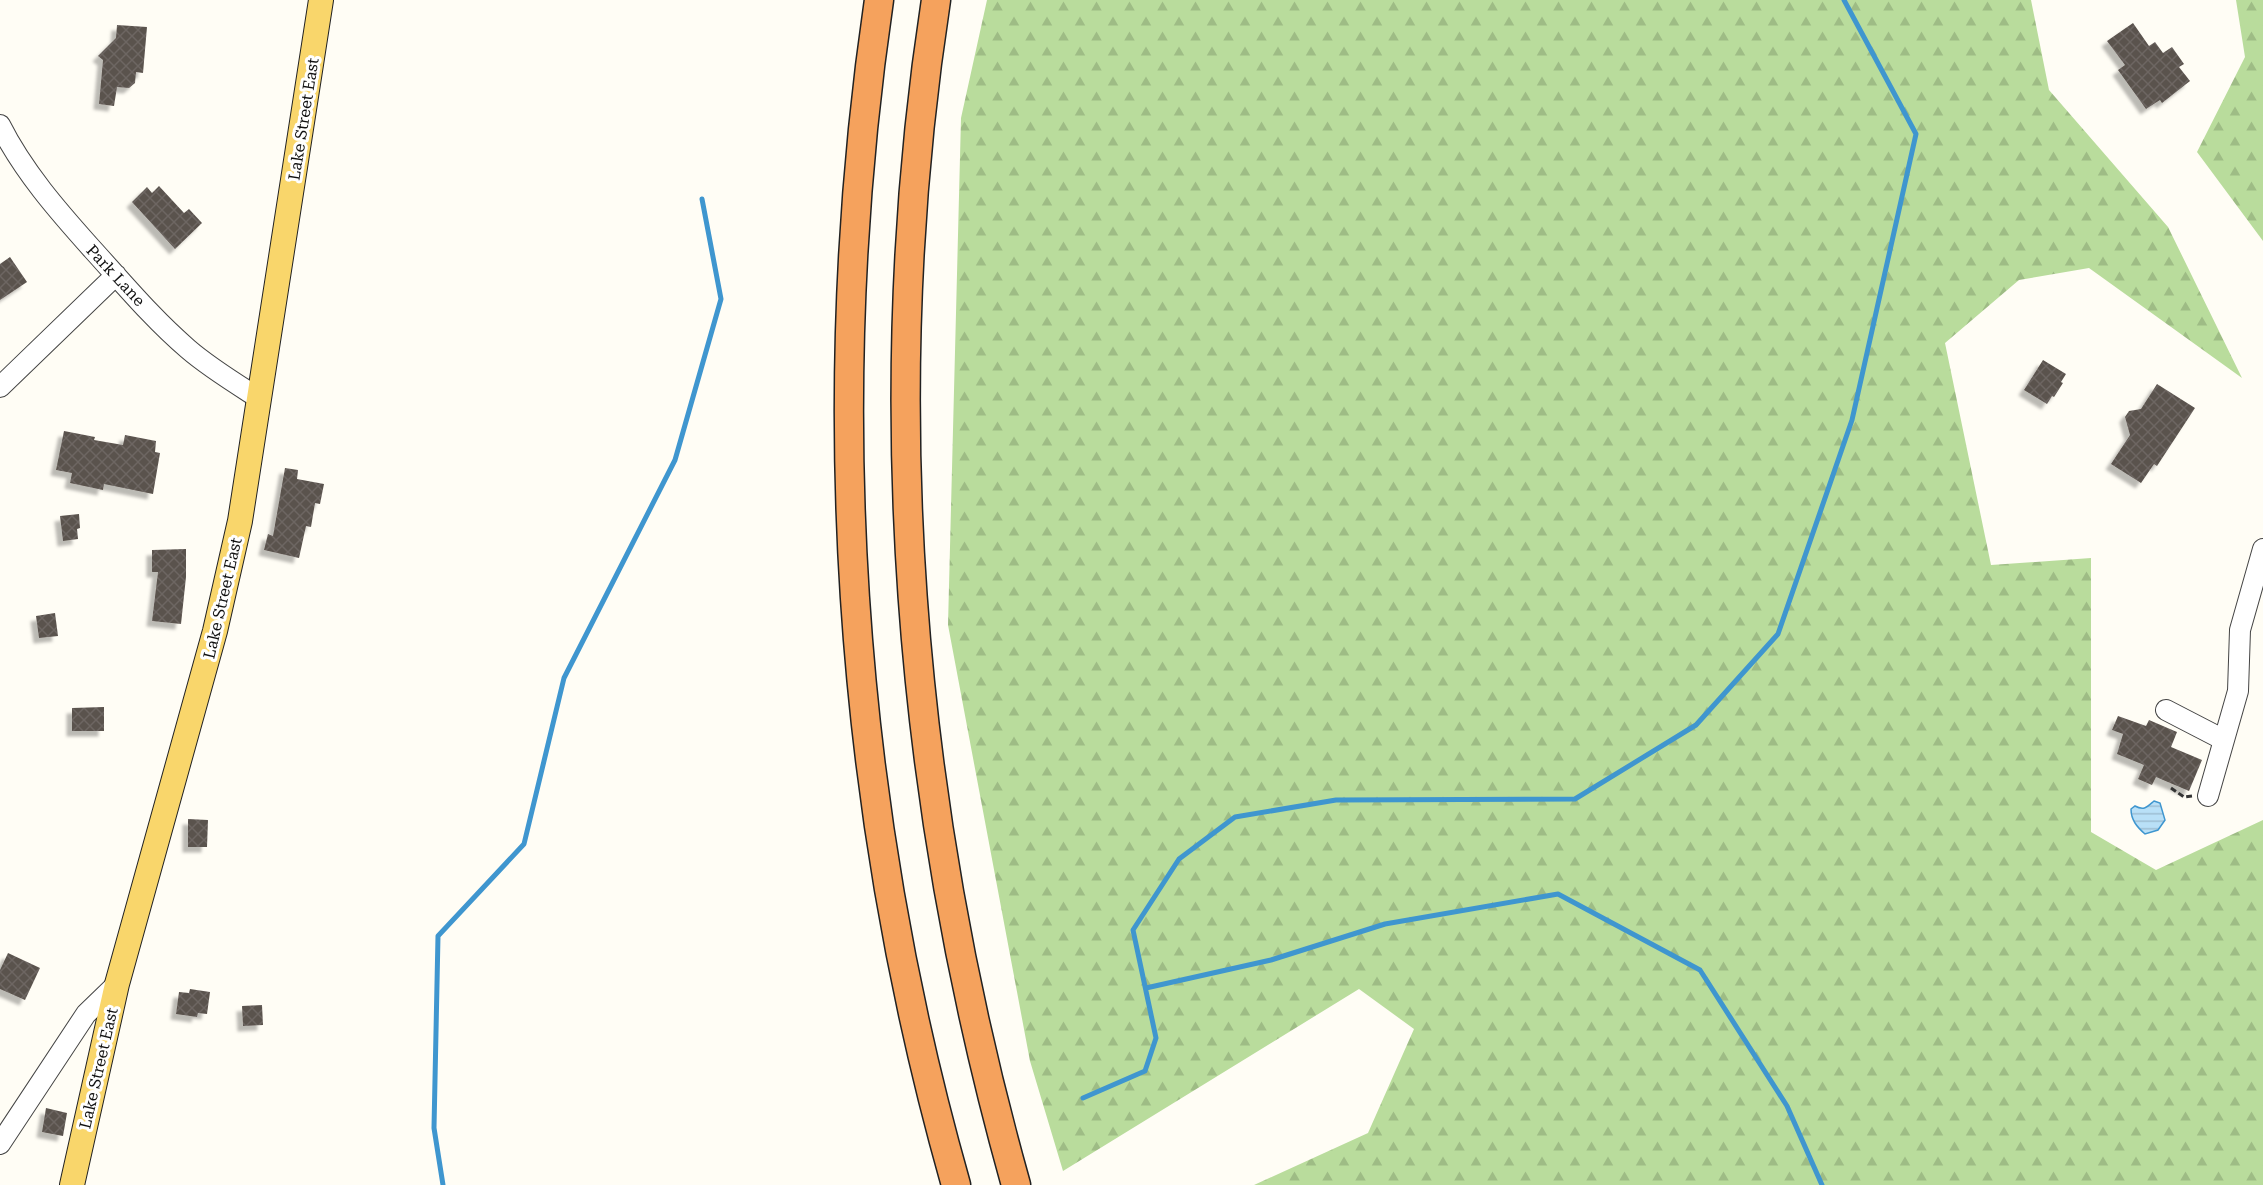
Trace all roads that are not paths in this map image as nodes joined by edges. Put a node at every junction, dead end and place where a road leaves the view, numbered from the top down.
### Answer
1 (321, 0) edge
2 (879, 0) edge
3 (936, 0) edge
4 (0, 125) edge
5 (116, 275) junction
6 (0, 387) edge
7 (260, 399) junction
8 (2263, 549) edge
9 (2166, 710) dead end
10 (2224, 740) junction
11 (2208, 795) dead end
12 (117, 984) junction
13 (0, 1144) edge
14 (72, 1185) edge
15 (957, 1185) edge
16 (1016, 1185) edge

1 - 7 main road, Lake Street East
2 - 15 highway
3 - 16 highway
4 - 5 street, Park Lane
5 - 6 street
5 - 7 street, Park Lane
7 - 12 main road, Lake Street East
8 - 10 street
9 - 10 street
10 - 11 street
12 - 13 street
12 - 14 main road, Lake Street East

